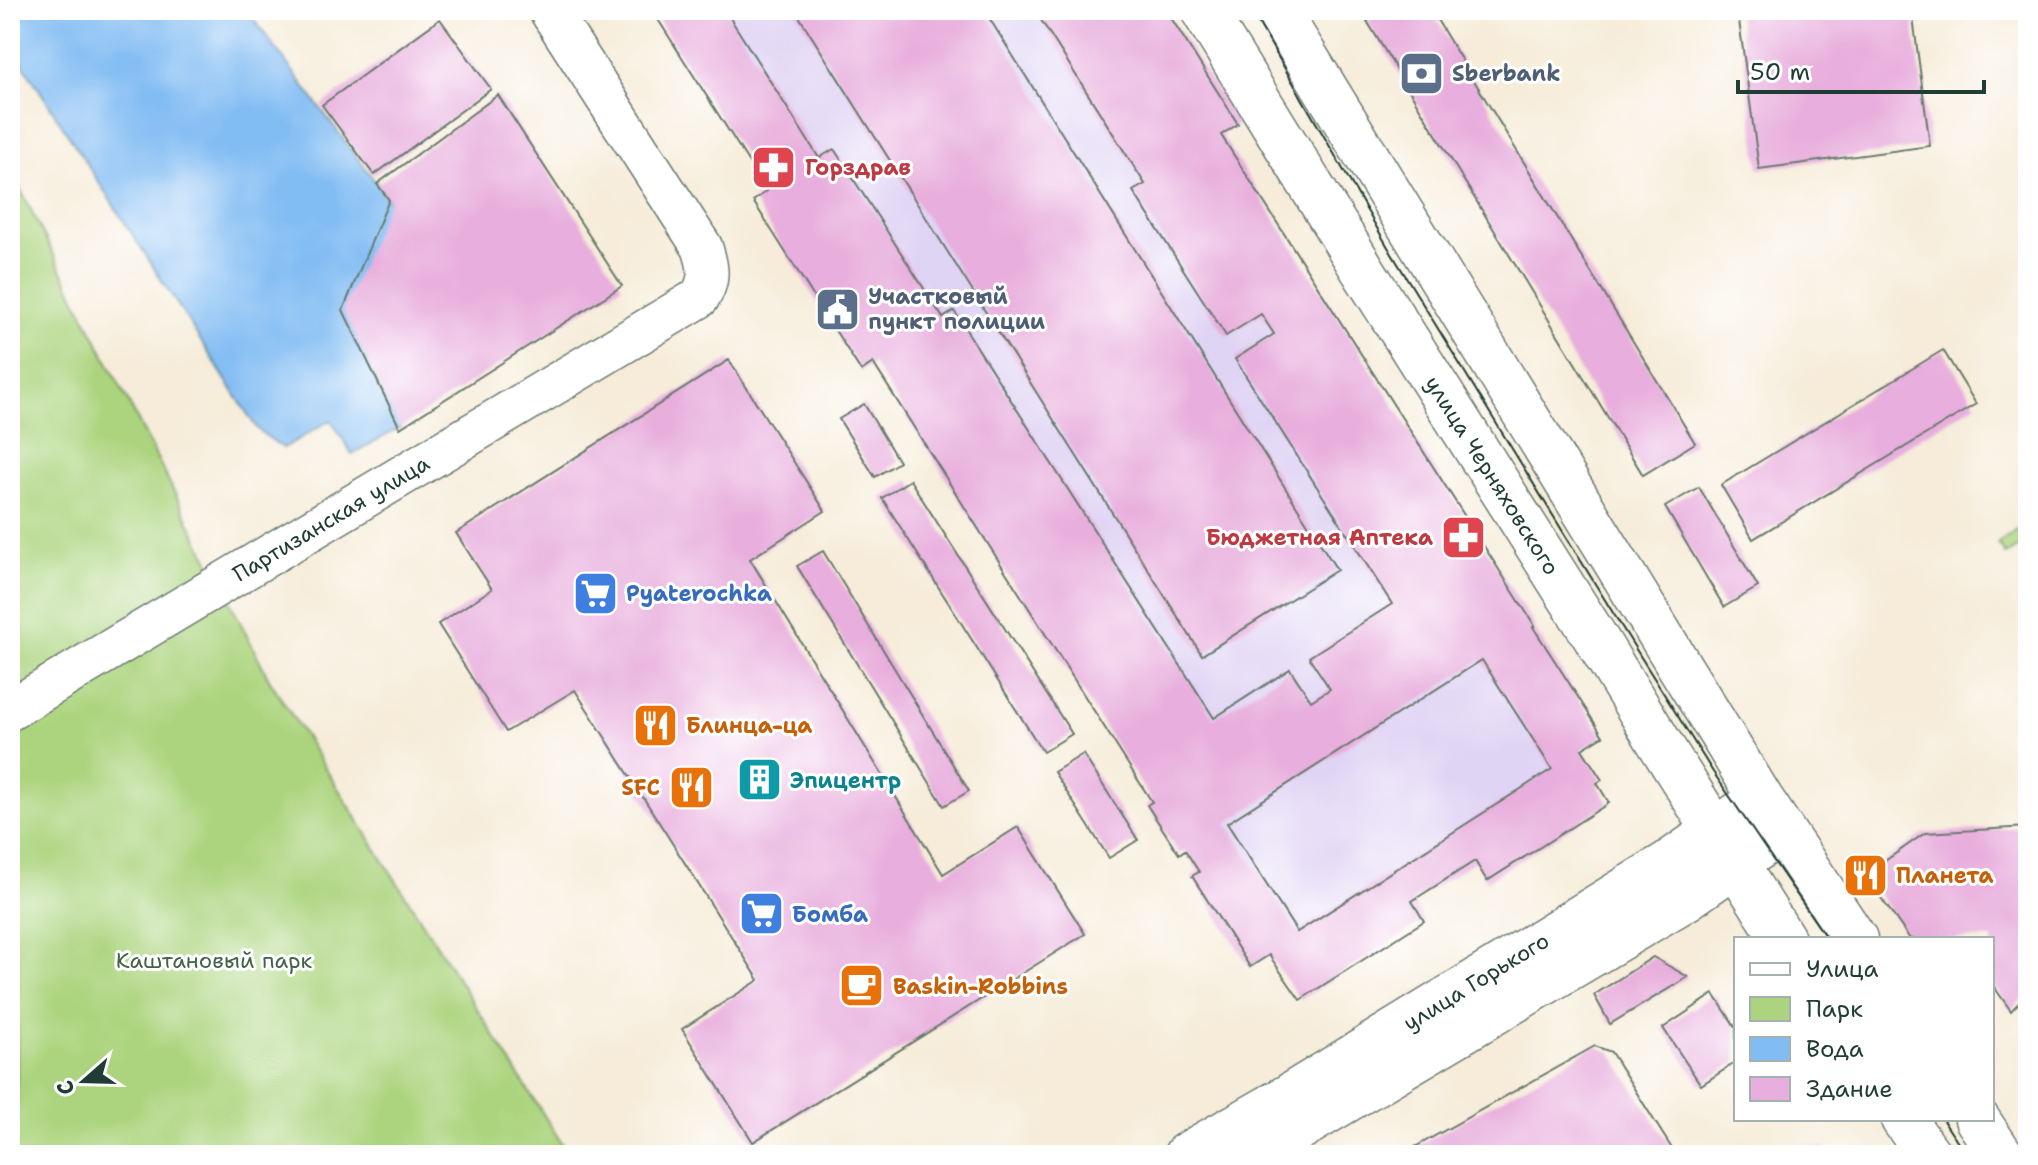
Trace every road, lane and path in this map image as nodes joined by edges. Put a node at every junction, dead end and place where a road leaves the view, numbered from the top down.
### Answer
1 (549, 10) edge
2 (1203, 10) edge
3 (1277, 10) edge
4 (10, 710) edge
5 (1772, 815) junction
6 (1725, 847) junction
7 (1782, 937) edge
8 (1854, 937) edge
9 (1904, 1121) edge
10 (1978, 1121) edge
11 (1186, 1155) edge
12 (1254, 1155) edge
13 (1929, 1155) edge
14 (2001, 1155) edge

1 - 4 street, Партизанская улица
2 - 6 main road, улица Черняховского
3 - 5 main road
5 - 6 main road, улица Горького
5 - 8 main road
6 - 7 main road, улица Черняховского
6 - 11 main road, улица Горького
6 - 12 main road, улица Горького
9 - 13 main road
10 - 14 main road

